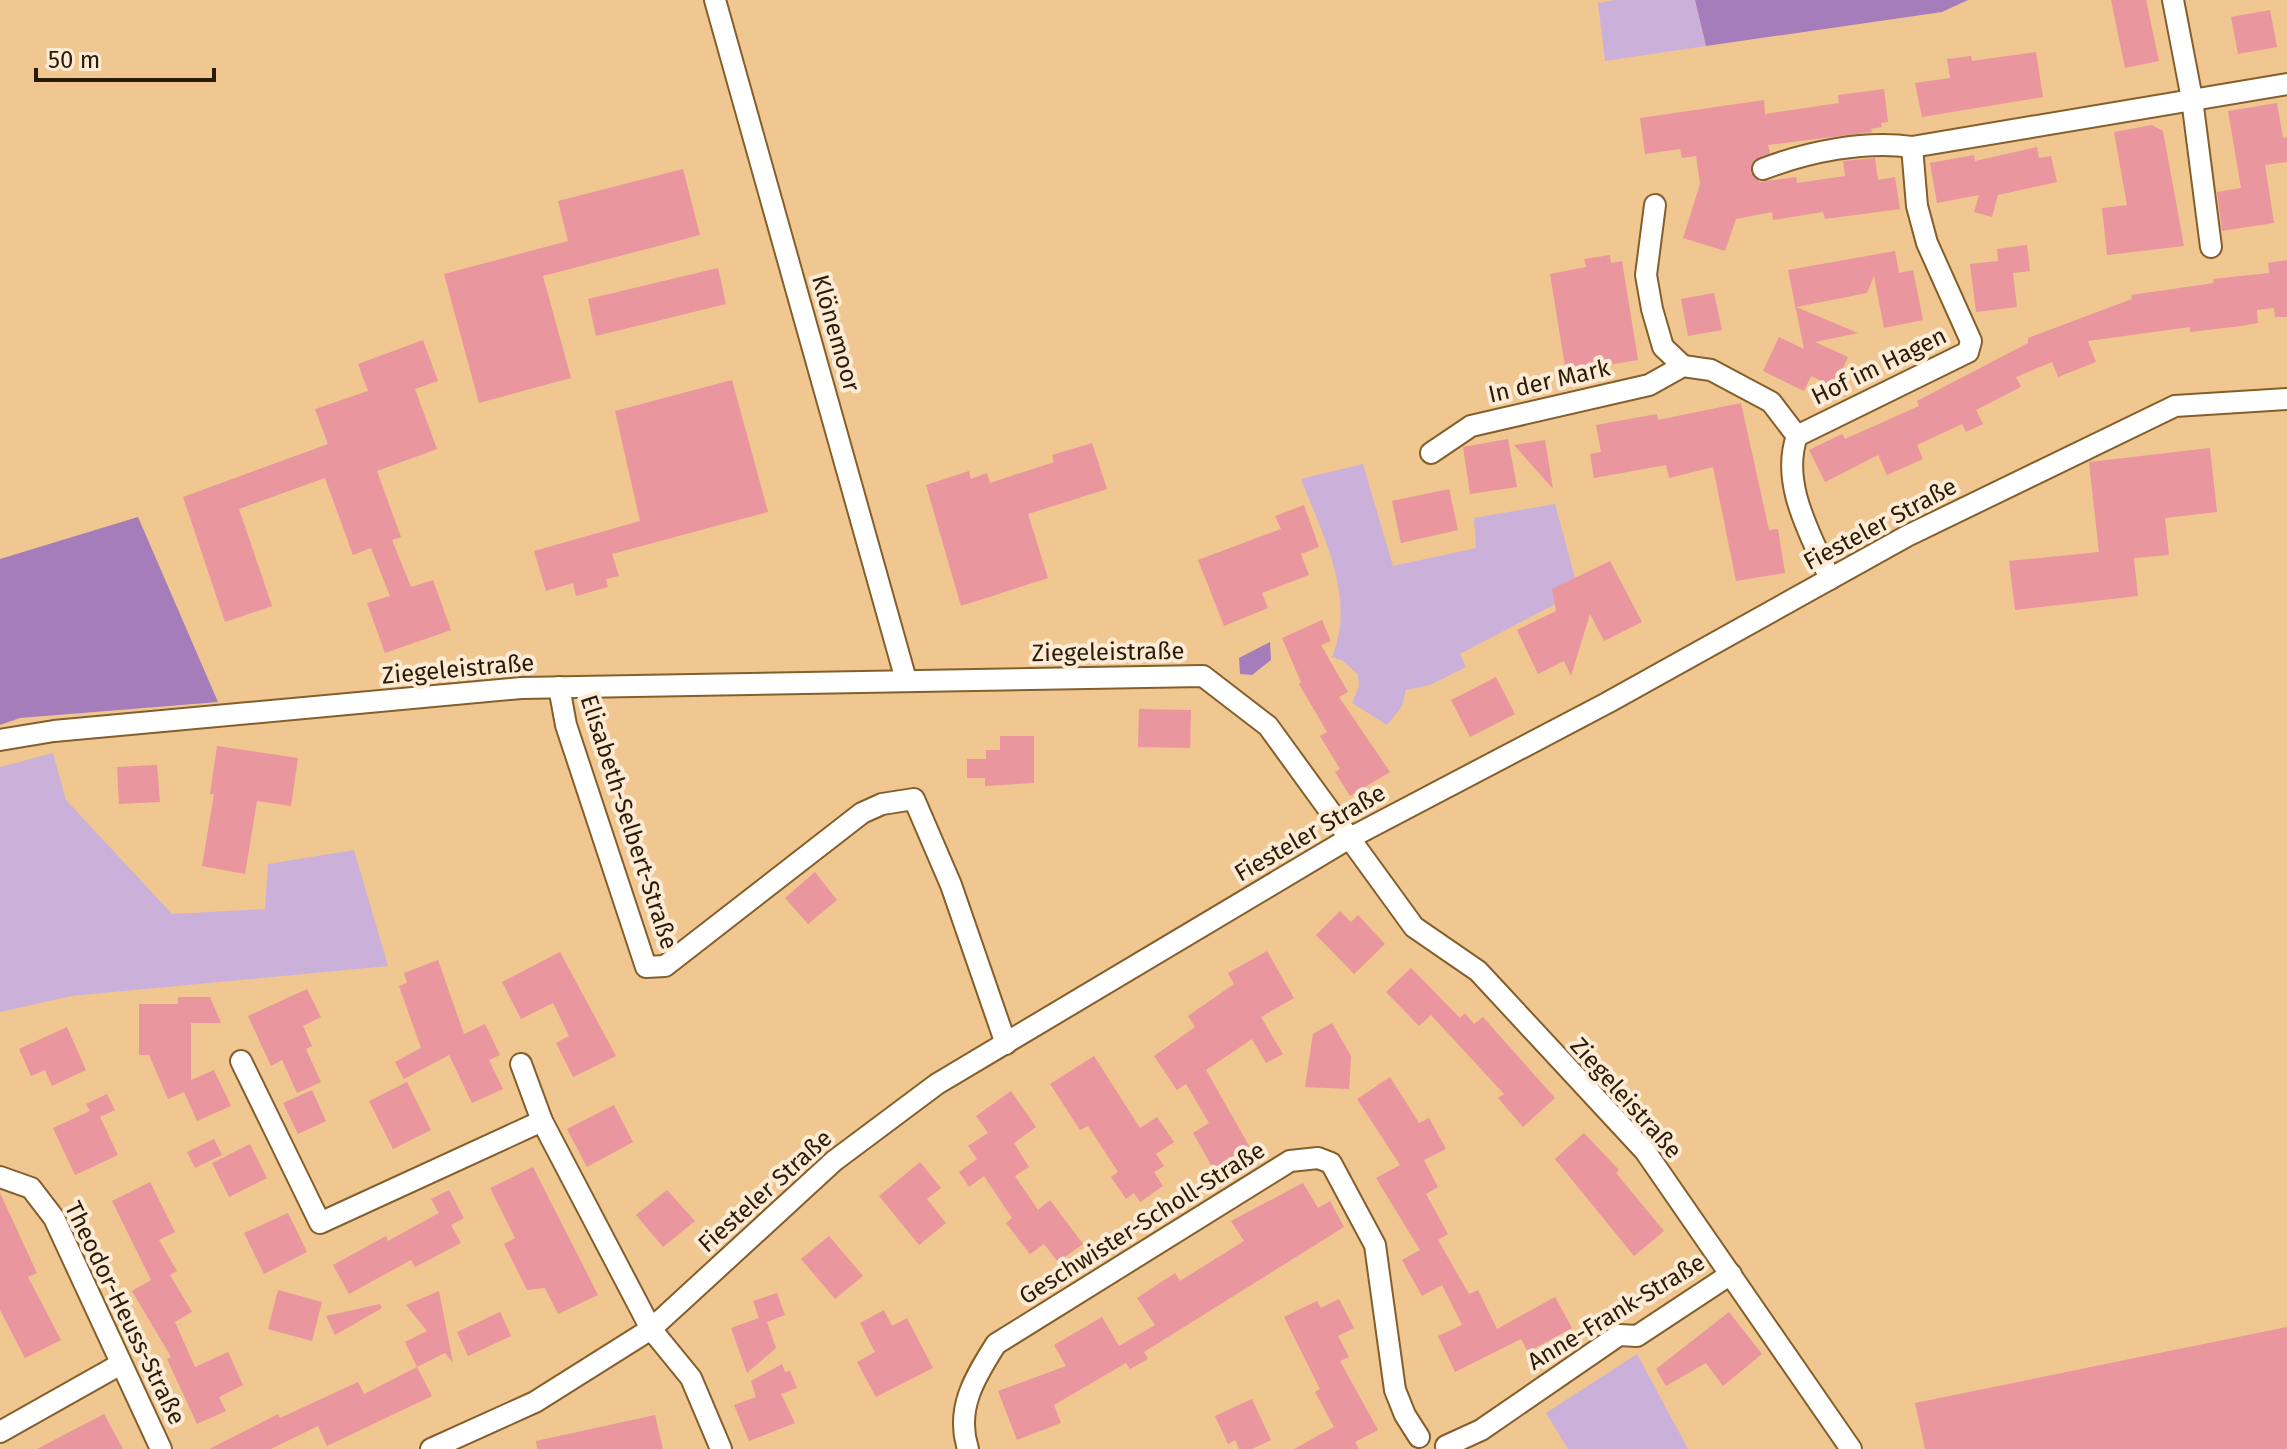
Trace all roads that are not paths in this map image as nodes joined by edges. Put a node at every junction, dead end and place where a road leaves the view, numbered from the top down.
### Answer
1 (715, 0) edge
2 (2173, 0) edge
3 (2287, 84) edge
4 (2192, 99) junction
5 (1912, 147) junction
6 (1763, 169) dead end
7 (1655, 205) dead end
8 (2211, 247) dead end
9 (1683, 366) junction
10 (2287, 399) edge
11 (1797, 436) junction
12 (1431, 453) dead end
13 (1830, 579) junction
14 (906, 680) junction
15 (559, 687) junction
16 (0, 740) edge
17 (1348, 839) junction
18 (1006, 1044) junction
19 (241, 1061) dead end
20 (521, 1064) dead end
21 (542, 1121) junction
22 (0, 1177) edge
23 (1731, 1274) junction
24 (651, 1329) junction
25 (119, 1365) junction
26 (0, 1432) edge
27 (1416, 1443) edge
28 (1446, 1448) edge
29 (161, 1449) edge
30 (431, 1449) edge
31 (721, 1449) edge
32 (968, 1449) edge
33 (1851, 1449) edge

1 - 14 street, Klönemoor
2 - 4 street
3 - 4 street
4 - 5 street
4 - 8 street
5 - 6 street
5 - 11 street, Hof im Hagen
7 - 9 street
9 - 11 street
9 - 12 street, In der Mark
10 - 13 street, Fiesteler Straße
11 - 13 street, Hof im Hagen
13 - 17 street, Fiesteler Straße
14 - 15 street, Ziegeleistraße
14 - 17 street, Ziegeleistraße
15 - 16 street, Ziegeleistraße
15 - 18 street, Elisabeth-Selbert-Straße
17 - 18 street, Fiesteler Straße
17 - 23 street, Ziegeleistraße
18 - 24 street, Fiesteler Straße
19 - 21 street
20 - 21 street
21 - 24 street
22 - 25 street, Theodor-Heuss-Straße
23 - 28 street, Anne-Frank-Straße
23 - 33 street, Ziegeleistraße
24 - 30 street, Fiesteler Straße
24 - 31 street
25 - 26 street
25 - 29 street, Theodor-Heuss-Straße
27 - 28 street
27 - 32 street, Geschwister-Scholl-Straße

